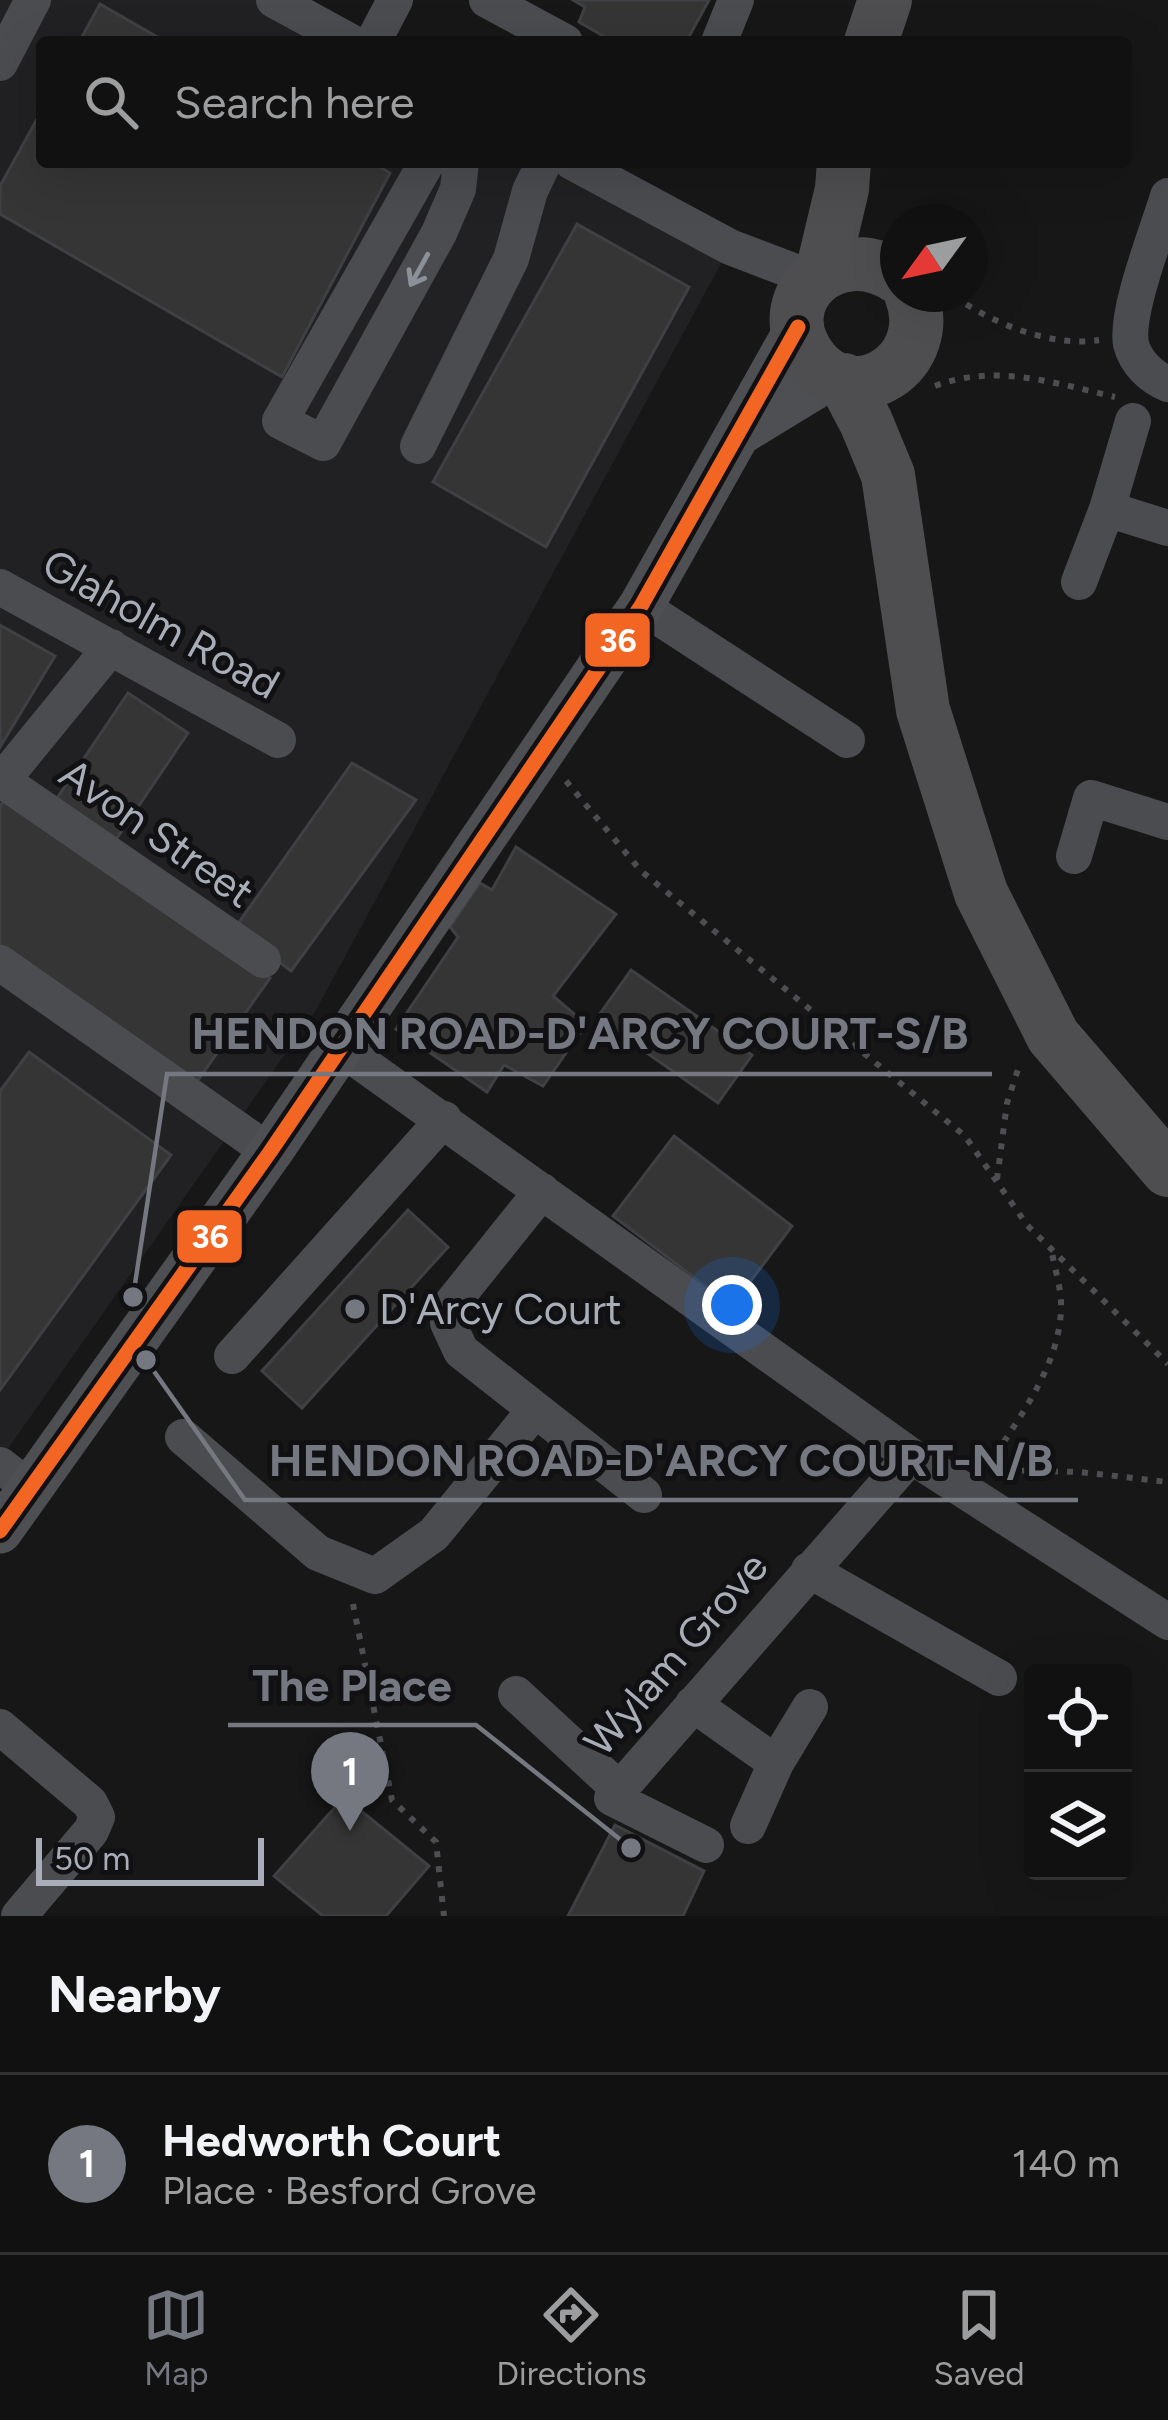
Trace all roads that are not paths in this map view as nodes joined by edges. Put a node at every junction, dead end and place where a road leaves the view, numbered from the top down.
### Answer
1 (33, 0) edge
2 (274, 0) edge
3 (395, 0) edge
4 (487, 0) edge
5 (736, 0) edge
6 (885, 0) edge
7 (340, 36) edge
8 (376, 36) edge
9 (554, 36) edge
10 (721, 36) edge
11 (874, 36) edge
12 (0, 64) edge
13 (424, 168) edge
14 (460, 168) edge
15 (541, 168) edge
16 (598, 168) edge
17 (843, 176) edge
18 (637, 177) edge
19 (1168, 196) edge
20 (880, 254) edge
21 (880, 266) edge
22 (808, 298) junction
23 (914, 317) edge
24 (837, 379) junction
25 (1168, 384) edge
26 (1132, 411) road end
27 (741, 432) junction
28 (418, 446) dead end
29 (887, 475) junction
30 (1107, 509) junction
31 (1168, 528) edge
32 (1079, 582) dead end
33 (0, 587) edge
34 (641, 606) junction
35 (112, 647) junction
36 (278, 740) dead end
37 (847, 740) dead end
38 (1, 781) edge
39 (1168, 822) edge
40 (1074, 856) dead end
41 (263, 960) dead end
42 (0, 963) edge
43 (338, 1046) junction
44 (444, 1119) junction
45 (270, 1152) junction
46 (1168, 1170) edge
47 (542, 1191) junction
48 (232, 1357) dead end
49 (534, 1411) junction
50 (184, 1437) dead end
51 (911, 1456) junction
52 (15, 1477) edge
53 (644, 1495) dead end
54 (0, 1531) edge
55 (809, 1570) junction
56 (1168, 1622) edge
57 (999, 1678) dead end
58 (516, 1694) dead end
59 (693, 1704) junction
60 (810, 1707) dead end
61 (0, 1726) edge
62 (776, 1763) junction
63 (616, 1793) junction
64 (748, 1826) dead end
65 (706, 1845) dead end
66 (19, 1916) edge

1 - 12 street
2 - 7 street
3 - 8 street
4 - 9 street
5 - 10 street
6 - 11 highway
14 -> 13 street
15 - 28 street
16 - 18 street
17 - 20 highway
17 - 22 highway
18 - 22 street
19 - 25 street
21 - 22 highway
22 - 24 highway
22 - 27 main road
23 - 24 highway
23 - 29 highway
24 - 27 main road
24 - 29 highway
26 - 30 street
27 - 34 main road
29 - 46 highway
30 - 31 street
30 - 32 street
33 - 35 street, Glaholm Road
34 - 37 street
34 - 43 main road
35 - 36 street, Glaholm Road
35 - 38 street
38 - 41 street, Avon Street
39 - 40 street
42 - 45 street
43 - 44 street
43 - 45 main road
44 - 47 street
44 - 48 street
45 - 52 main road
47 - 49 street
47 - 51 street
49 - 50 street
49 - 53 street
51 - 55 street, Wylam Grove
51 - 56 street
52 - 54 main road
55 - 57 street, Wylam Grove
55 - 59 street, Wylam Grove
58 - 63 street
59 - 62 street
59 - 63 street, Wylam Grove
60 - 62 street
61 - 66 street
62 - 64 street
63 - 65 street

